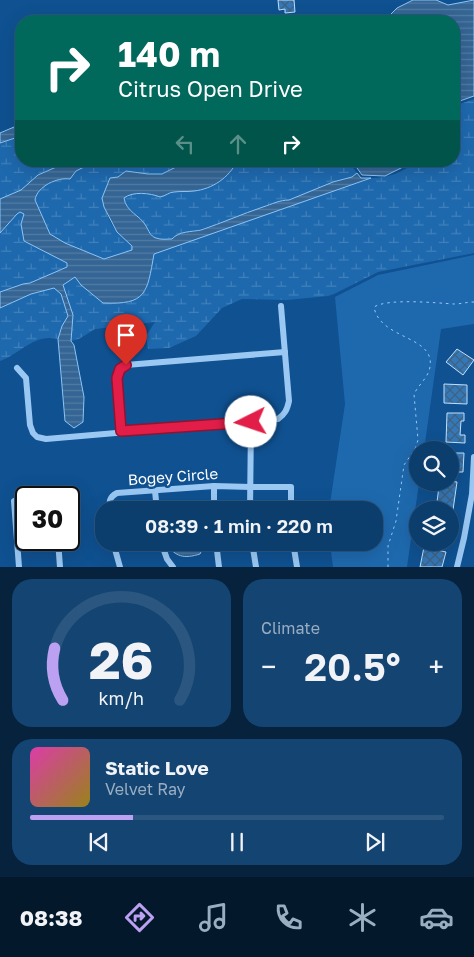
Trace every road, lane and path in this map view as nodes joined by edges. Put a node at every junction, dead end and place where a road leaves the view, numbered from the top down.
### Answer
1 (474, 302) edge
2 (281, 306) dead end
3 (285, 352) junction
4 (16, 368) dead end
5 (251, 422) junction
6 (121, 431) junction
7 (474, 457) edge
8 (214, 486) junction
9 (251, 487) junction
10 (155, 491) junction
11 (15, 501) edge
12 (109, 501) edge
13 (156, 501) edge
14 (214, 501) edge
15 (250, 501) edge
16 (291, 501) edge
17 (15, 514) edge
18 (18, 551) edge
19 (59, 551) edge
20 (116, 551) edge
21 (164, 551) edge
22 (217, 551) edge
23 (253, 551) edge
24 (294, 551) edge
25 (19, 567) edge
26 (60, 567) edge
27 (120, 567) edge
28 (173, 567) edge
29 (218, 567) edge
30 (256, 567) edge
31 (297, 567) edge
32 (388, 567) edge
33 (457, 567) edge

1 - 32 path
2 - 3 street
3 - 5 street
3 - 6 street
4 - 6 street
5 - 6 street
5 - 9 street
7 - 33 street
8 - 9 street, Bogey Circle
8 - 10 street, Bogey Circle
8 - 14 street
9 - 15 street
9 - 16 street, Bogey Circle
10 - 12 street, Bogey Circle
10 - 13 street
11 - 17 street
18 - 25 street
19 - 26 street
20 - 27 street
21 - 28 street
22 - 29 street
23 - 30 street
24 - 31 street

